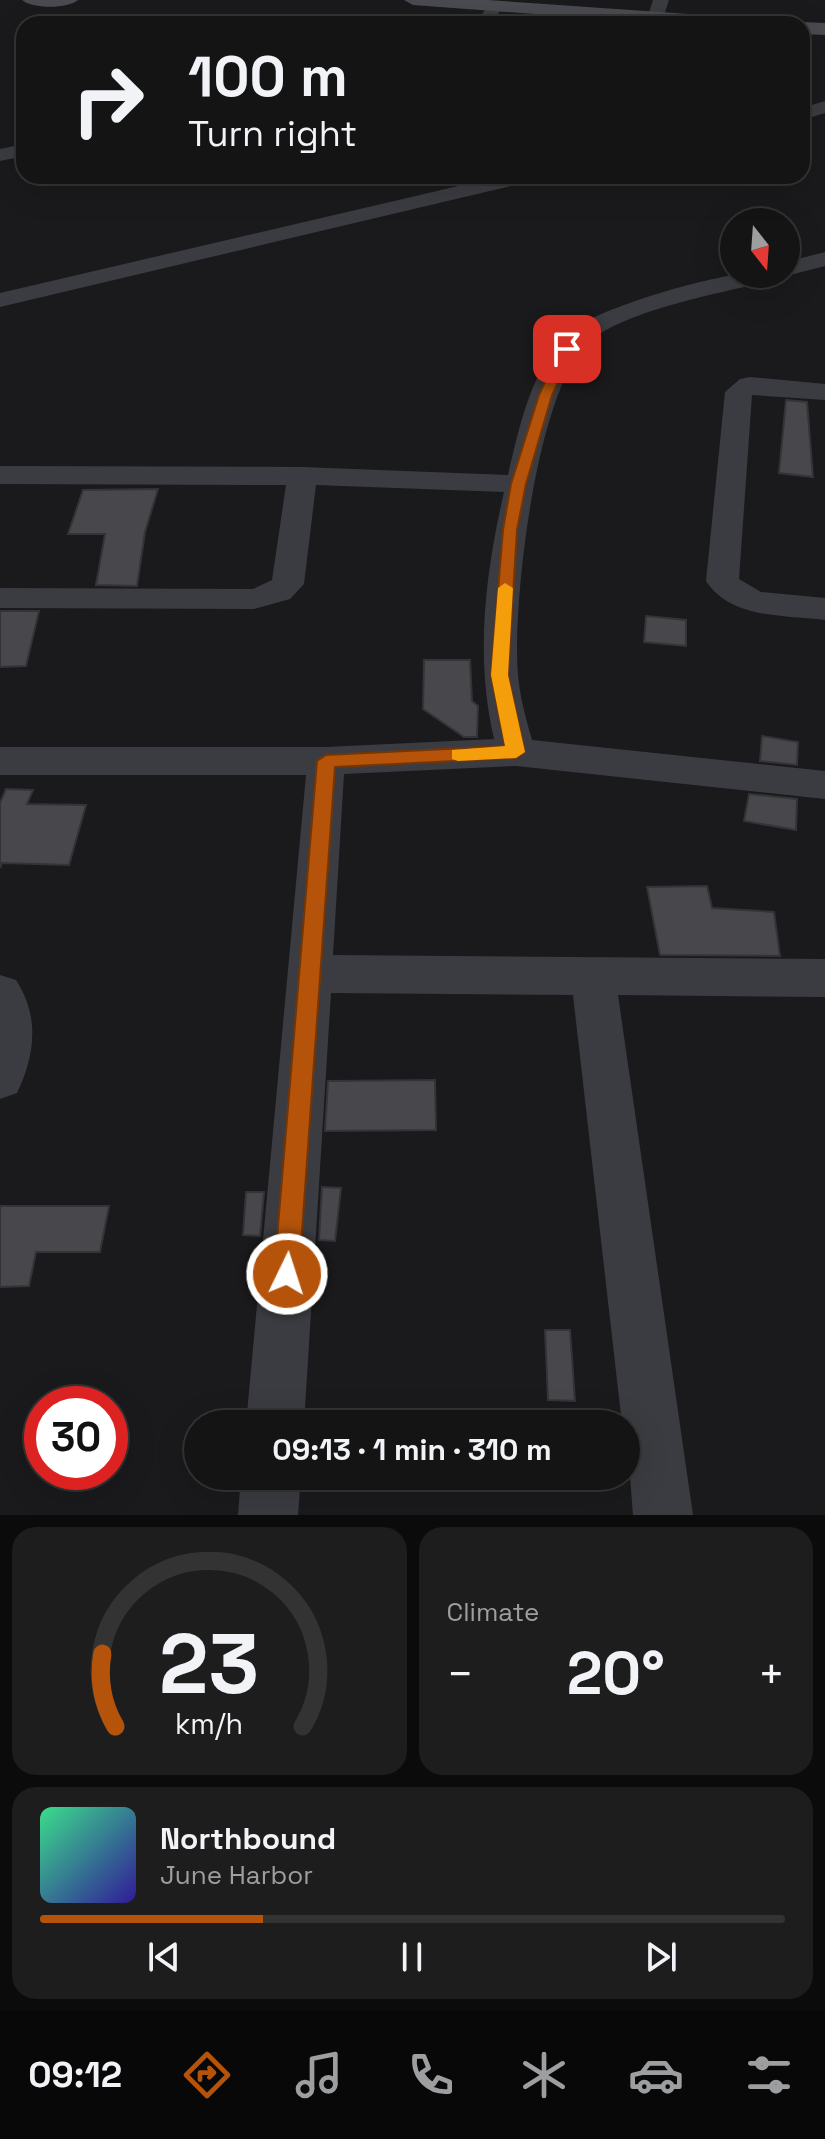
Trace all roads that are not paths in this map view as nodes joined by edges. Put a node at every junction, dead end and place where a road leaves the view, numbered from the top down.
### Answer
1 (31, 0) edge
2 (69, 0) edge
3 (413, 0) edge
4 (495, 6) junction
5 (658, 9) edge
6 (489, 16) edge
7 (699, 16) edge
8 (494, 184) edge
9 (825, 259) edge
10 (800, 265) edge
11 (721, 288) edge
12 (0, 300) edge
13 (825, 392) edge
14 (0, 475) edge
15 (302, 476) junction
16 (518, 484) junction
17 (0, 598) edge
18 (825, 609) edge
19 (516, 752) junction
20 (0, 761) edge
21 (326, 761) junction
22 (825, 785) edge
23 (310, 974) junction
24 (593, 976) junction
25 (825, 978) edge
26 (0, 994) edge
27 (0, 1078) edge
28 (276, 1410) edge
29 (270, 1490) edge
30 (268, 1515) edge
31 (663, 1515) edge

1 - 2 street
3 - 4 street
4 - 5 street
4 - 6 street
5 - 7 street
8 - 12 street
9 - 10 street
11 - 16 street
13 - 18 street
14 - 15 street
15 - 16 street
15 - 17 street
16 - 19 street
19 - 21 street
19 - 22 street
20 - 21 street
21 - 23 street
23 - 24 street
23 - 28 street
24 - 25 street
24 - 31 street
26 - 27 street
29 - 30 street

